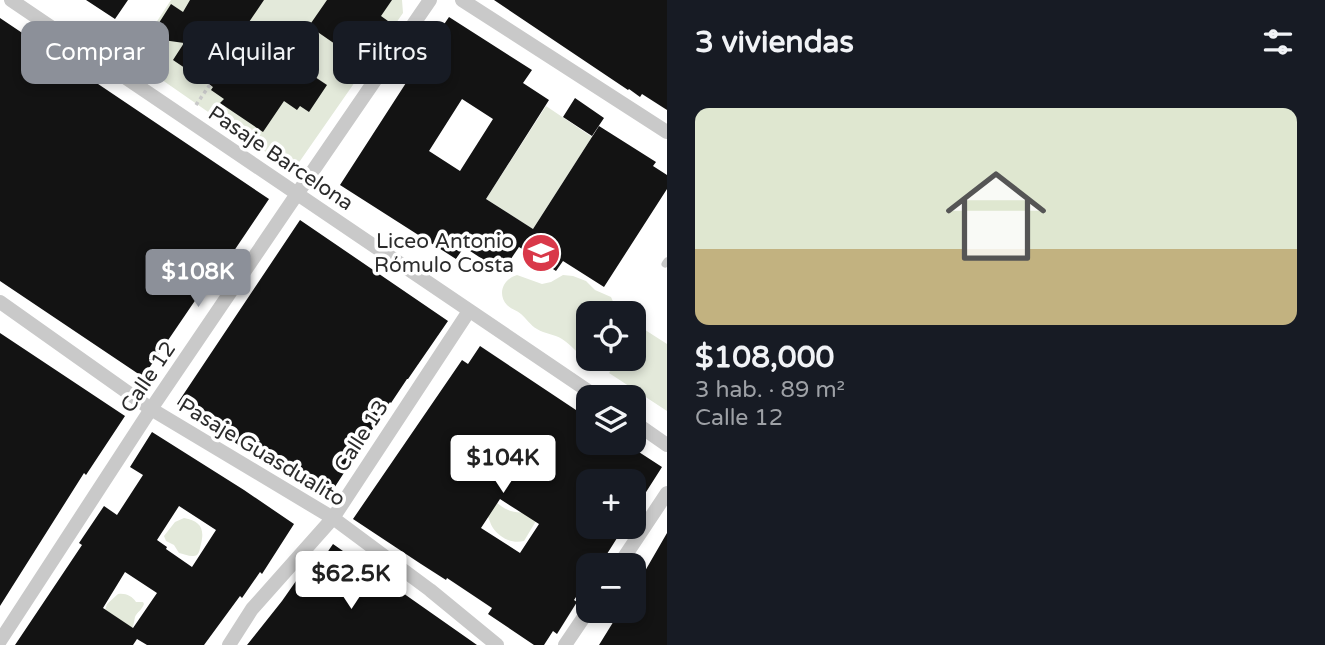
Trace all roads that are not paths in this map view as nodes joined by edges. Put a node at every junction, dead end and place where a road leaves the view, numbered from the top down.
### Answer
1 (11, 0) edge
2 (430, 0) edge
3 (462, 0) edge
4 (667, 132) edge
5 (297, 194) junction
6 (0, 302) edge
7 (469, 311) junction
8 (579, 385) edge
9 (151, 409) junction
10 (646, 430) edge
11 (667, 444) edge
12 (667, 493) edge
13 (332, 518) junction
14 (626, 553) edge
15 (580, 623) edge
16 (0, 641) edge
17 (229, 645) edge
18 (497, 645) edge
19 (565, 645) edge

1 - 5 street, Pasaje Barcelona
2 - 5 street, Calle 12
3 - 4 street
5 - 7 street, Pasaje Barcelona
5 - 9 street, Calle 12
6 - 9 street, Pasaje Guasdualito
7 - 8 street, Pasaje Barcelona
7 - 13 street, Calle 13
9 - 13 street, Pasaje Guasdualito
9 - 16 street, Calle 12
10 - 11 street
12 - 14 street
13 - 17 street, Calle 13
13 - 18 street, Pasaje Guasdualito
15 - 19 street

